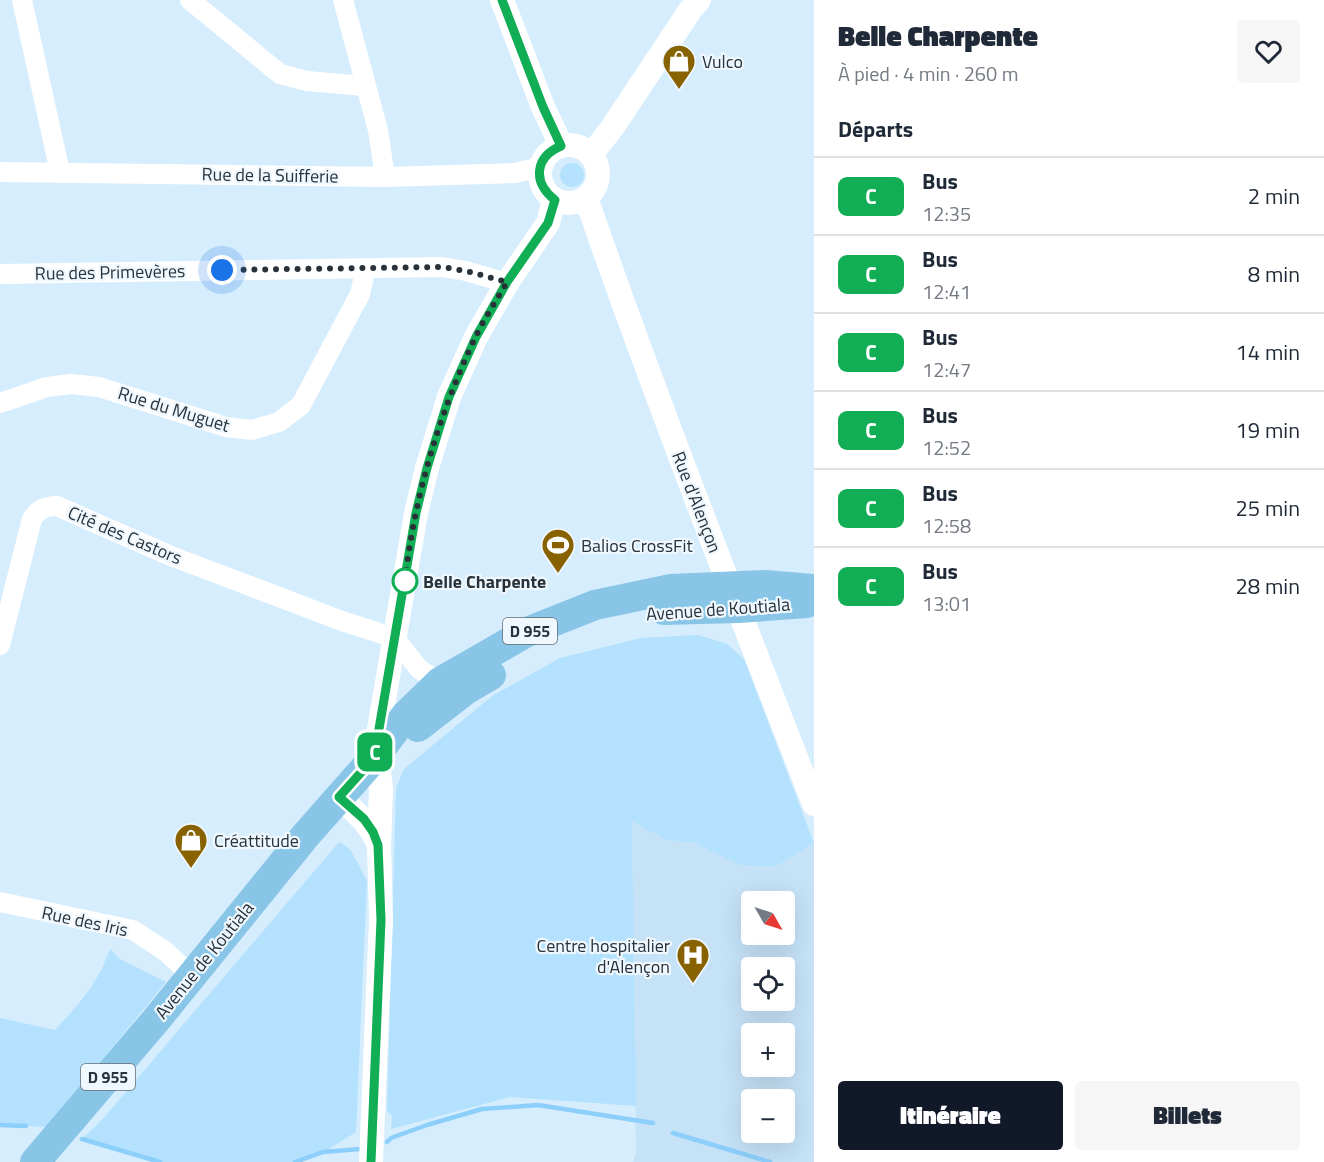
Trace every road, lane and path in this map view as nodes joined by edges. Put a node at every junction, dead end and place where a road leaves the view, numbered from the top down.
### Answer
1 (22, 0) edge
2 (190, 0) edge
3 (343, 0) edge
4 (502, 0) edge
5 (699, 0) edge
6 (364, 86) junction
7 (561, 146) junction
8 (591, 155) junction
9 (540, 167) junction
10 (0, 172) edge
11 (60, 172) junction
12 (384, 177) junction
13 (586, 198) junction
14 (555, 200) junction
15 (366, 268) junction
16 (0, 274) edge
17 (507, 282) junction
18 (0, 402) edge
19 (814, 588) edge
20 (734, 597) junction
21 (814, 602) edge
22 (395, 638) junction
23 (0, 645) edge
24 (440, 682) junction
25 (374, 758) junction
26 (339, 797) junction
27 (814, 804) edge
28 (378, 845) junction
29 (0, 902) edge
30 (192, 976) junction
31 (35, 1162) edge
32 (371, 1162) edge

1 - 11 street
2 - 6 street
3 - 6 street
4 - 7 street
5 - 8 street
6 - 12 street
7 - 8 street
7 - 9 street
8 - 13 street
9 - 12 street, Rue de la Suifferie
9 - 14 street
10 - 11 street, Rue de la Suifferie
11 - 12 street, Rue de la Suifferie
13 - 14 street
13 - 20 street, Rue d'Alençon
14 - 17 street
15 - 16 street, Rue des Primevères
15 - 17 street, Rue des Primevères
15 - 18 street, Rue du Muguet
17 - 22 street
19 - 20 main road, Avenue de Koutiala / D 955
20 - 21 main road, Avenue de Koutiala / D 955
20 - 24 main road, Avenue de Koutiala / D 955
20 - 25 main road, Avenue de Koutiala / D 955
20 - 27 street, Rue d'Alençon
22 - 23 street, Cité des Castors
22 - 24 street
22 - 25 street
24 - 25 main road, Avenue de Koutiala / D 955
25 - 26 main road, Avenue de Koutiala / D 955
25 - 28 street
26 - 28 street
26 - 30 main road, Avenue de Koutiala / D 955
28 - 32 street
29 - 30 street, Rue des Iris
30 - 31 main road, Avenue de Koutiala / D 955

